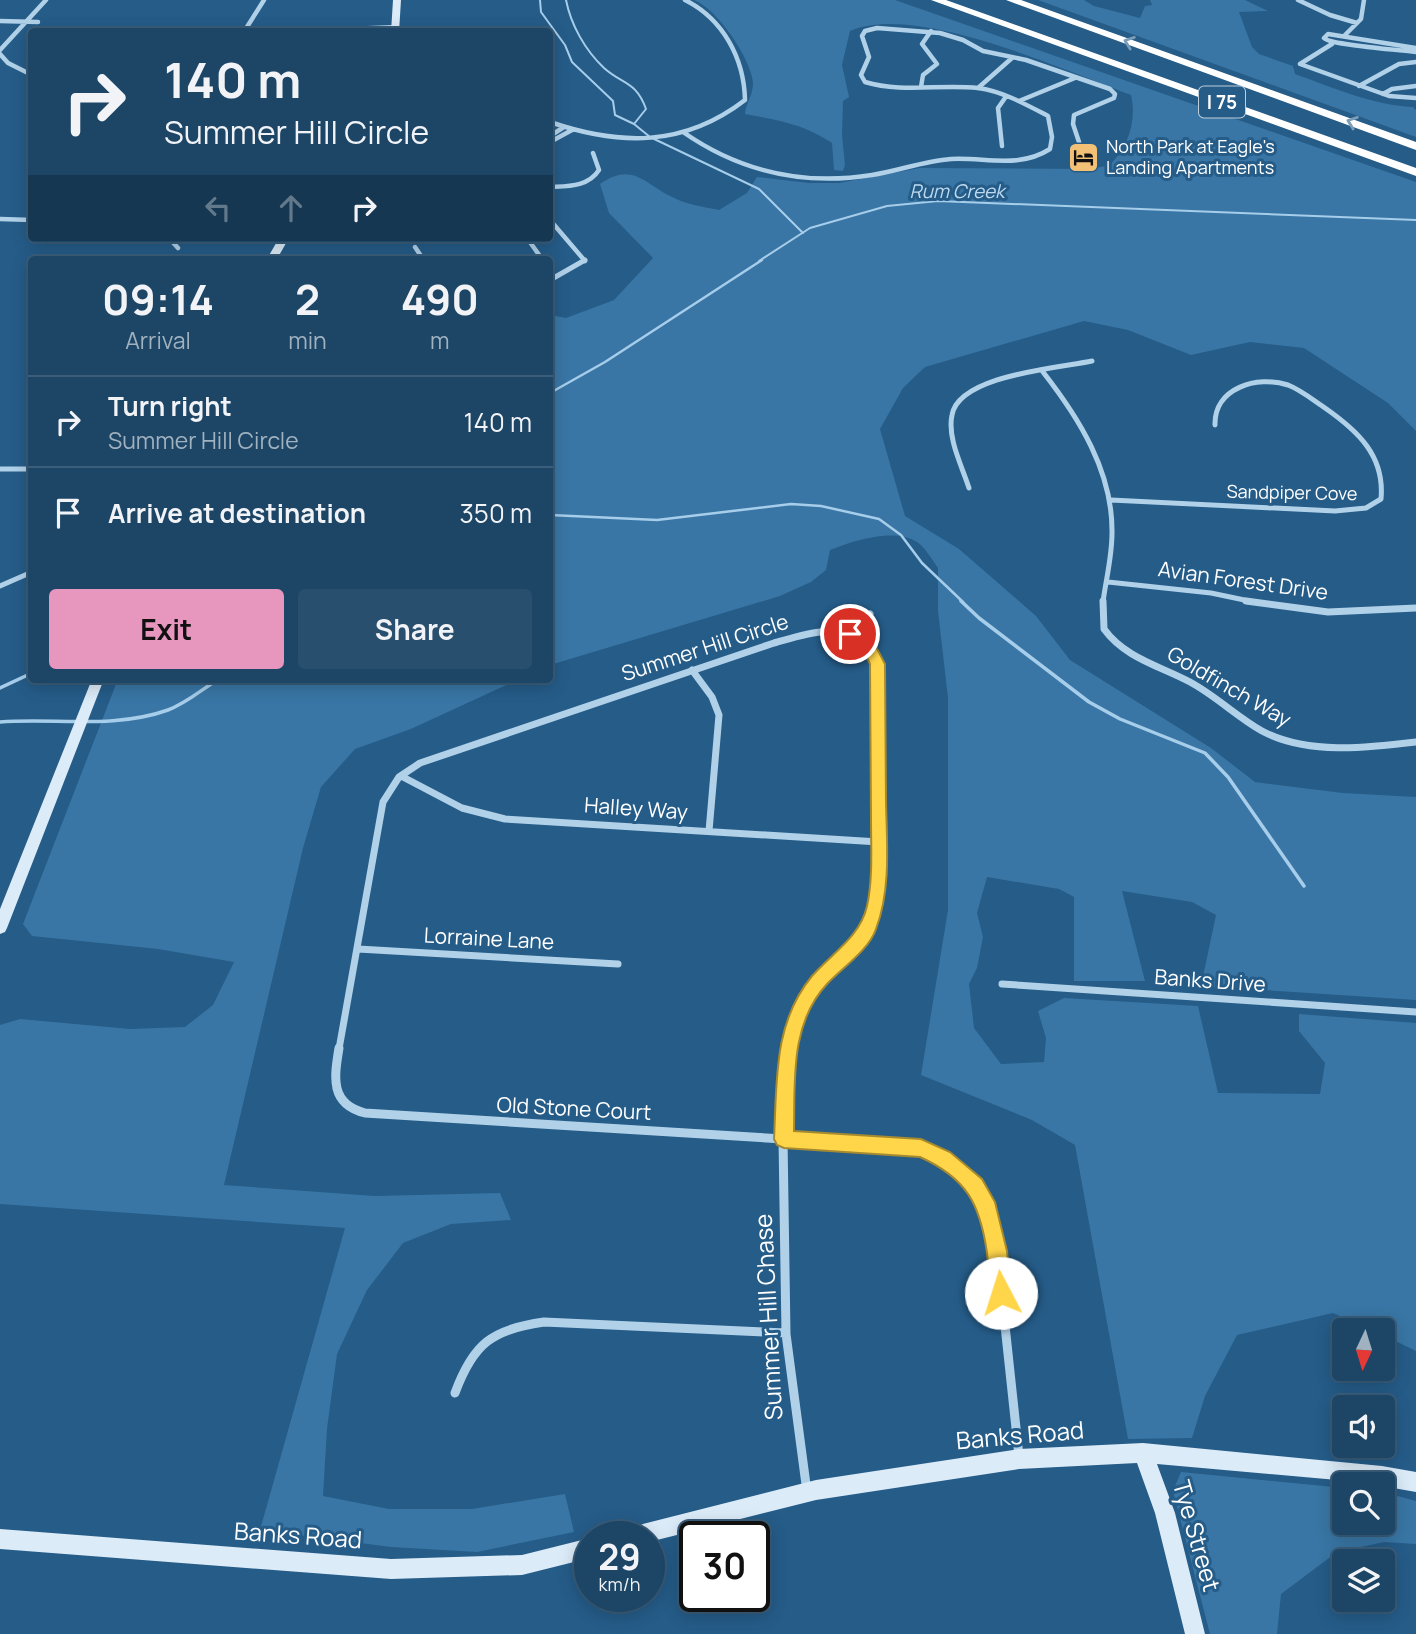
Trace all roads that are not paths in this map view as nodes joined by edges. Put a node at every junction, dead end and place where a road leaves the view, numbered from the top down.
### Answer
1 (46, 0) edge
2 (264, 0) edge
3 (397, 0) edge
4 (685, 0) edge
5 (922, 0) edge
6 (936, 0) edge
7 (948, 0) edge
8 (1011, 0) edge
9 (1298, 0) edge
10 (1364, 0) edge
11 (0, 21) edge
12 (25, 22) junction
13 (38, 22) dead end
14 (1357, 23) junction
15 (247, 28) edge
16 (396, 28) edge
17 (931, 31) junction
18 (1028, 33) junction
19 (1345, 35) junction
20 (1354, 42) junction
21 (1332, 44) junction
22 (1416, 50) edge
23 (0, 52) edge
24 (1012, 58) junction
25 (1416, 62) edge
26 (28, 73) edge
27 (1075, 78) junction
28 (1359, 86) junction
29 (1416, 86) edge
30 (921, 87) junction
31 (978, 88) junction
32 (1383, 94) junction
33 (1416, 98) edge
34 (1006, 99) junction
35 (1019, 101) junction
36 (553, 123) edge
37 (564, 127) junction
38 (572, 130) junction
39 (683, 132) junction
40 (553, 133) edge
41 (553, 140) edge
42 (1079, 142) dead end
43 (1002, 146) dead end
44 (1416, 146) edge
45 (593, 153) dead end
46 (1416, 165) edge
47 (1416, 172) edge
48 (553, 187) edge
49 (0, 219) edge
50 (28, 220) edge
51 (553, 223) edge
52 (173, 242) edge
53 (415, 247) dead end
54 (178, 248) dead end
55 (421, 256) edge
56 (553, 277) edge
57 (1092, 361) dead end
58 (1043, 372) junction
59 (1215, 425) dead end
60 (0, 469) edge
61 (28, 469) edge
62 (969, 488) dead end
63 (1111, 500) junction
64 (28, 574) edge
65 (1108, 582) junction
66 (0, 586) edge
67 (1416, 608) edge
68 (870, 614) dead end
69 (850, 634) junction
70 (692, 670) junction
71 (96, 683) edge
72 (1416, 742) edge
73 (401, 776) junction
74 (709, 831) junction
75 (878, 842) junction
76 (0, 928) edge
77 (358, 949) junction
78 (618, 964) dead end
79 (1002, 984) dead end
80 (1416, 1012) edge
81 (362, 1114) joint
82 (784, 1139) junction
83 (786, 1333) junction
84 (455, 1393) dead end
85 (1143, 1453) junction
86 (1019, 1458) junction
87 (1416, 1482) edge
88 (807, 1493) junction
89 (665, 1528) edge
90 (0, 1539) edge
91 (574, 1552) edge
92 (1195, 1634) edge

1 - 12 street
2 - 15 street
3 - 16 street
4 - 39 street
5 - 18 highway
6 - 18 highway, I 75
7 - 46 highway
44 -> 8 highway, I 75
9 - 14 street
10 - 14 street
11 - 12 street
12 - 13 street
12 - 23 street
14 - 19 street
17 - 24 street
17 - 30 street
17 - 30 street
18 - 47 highway, I 75
19 - 20 street
19 - 21 street
20 - 21 street
20 - 22 street
21 - 28 street
23 - 26 street
24 - 27 street
24 - 31 street
25 - 28 street
27 - 35 street
27 - 42 street
28 - 32 street
29 - 32 street
30 - 31 street
31 - 34 street
32 - 33 street
34 - 35 street
34 - 43 street
35 - 39 street
36 - 37 street
37 - 38 street
37 - 40 street
38 - 39 street
38 - 41 street
45 - 48 street
49 - 50 street
51 - 56 street
52 - 54 street
53 - 55 street
57 - 58 street
58 - 62 street
58 - 63 street, Goldfinch Way
59 - 63 street, Sandpiper Cove
60 - 61 street
63 - 65 street, Goldfinch Way
64 - 66 street
65 - 67 street, Avian Forest Drive
65 - 72 street, Goldfinch Way
68 - 69 street
69 - 70 street, Summer Hill Circle
69 - 75 street
70 - 73 street, Summer Hill Circle
70 - 74 street
71 - 76 street
73 - 74 street, Halley Way
73 - 77 street, Summer Hill Circle
74 - 75 street, Halley Way
75 - 82 street
77 - 78 street, Lorraine Lane
77 - 81 street, Summer Hill Circle
79 - 80 street, Banks Drive
81 - 82 street, Old Stone Court
82 - 83 street, Summer Hill Chase
82 - 86 street, Old Stone Court
83 - 84 street
83 - 88 street, Summer Hill Chase
85 - 86 street, Banks Road
85 - 87 street, Banks Road
85 - 92 street, Tye Street
86 - 88 street, Banks Road
88 - 89 street, Banks Road
90 - 91 street, Banks Road

